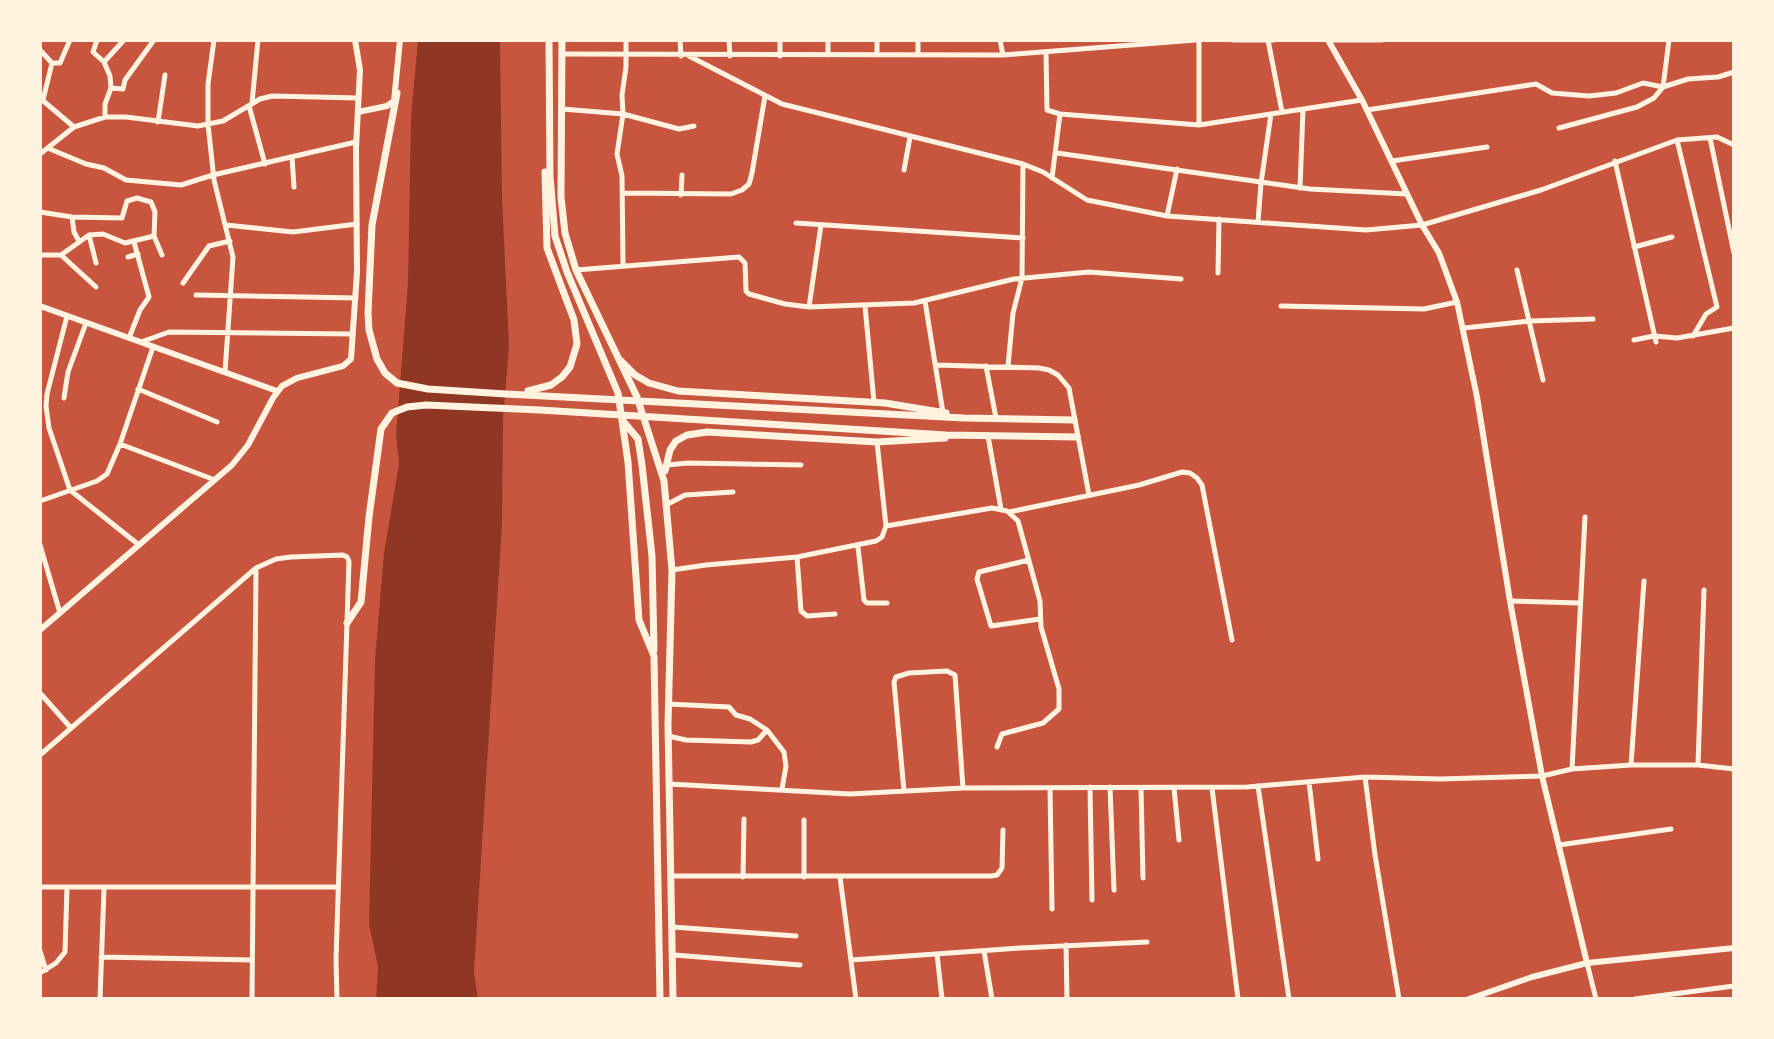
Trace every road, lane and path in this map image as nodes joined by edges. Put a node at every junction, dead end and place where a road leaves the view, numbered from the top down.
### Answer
1 (70, 40) edge
2 (97, 40) edge
3 (124, 40) edge
4 (154, 40) edge
5 (214, 40) edge
6 (258, 40) edge
7 (355, 40) edge
8 (400, 40) edge
9 (549, 40) edge
10 (562, 40) edge
11 (626, 40) edge
12 (680, 40) edge
13 (729, 40) edge
14 (780, 40) edge
15 (828, 40) edge
16 (877, 40) edge
17 (918, 40) edge
18 (1000, 40) edge
19 (1198, 40) edge
20 (1233, 40) edge
21 (1271, 40) edge
22 (1330, 40) edge
23 (1382, 40) edge
24 (1669, 40) edge
25 (40, 50) edge
26 (549, 53) junction
27 (1046, 53) junction
28 (562, 54) junction
29 (627, 55) junction
30 (828, 55) junction
31 (877, 55) junction
32 (918, 55) junction
33 (1003, 55) junction
34 (681, 56) junction
35 (689, 56) junction
36 (730, 56) junction
37 (780, 56) junction
38 (104, 62) junction
39 (52, 63) junction
40 (1734, 72) edge
41 (165, 75) dead end
42 (548, 82) junction
43 (1663, 87) junction
44 (111, 88) junction
45 (397, 93) junction
46 (765, 96) junction
47 (358, 98) junction
48 (41, 99) edge
49 (1362, 100) junction
50 (250, 105) junction
51 (561, 109) junction
52 (1303, 109) junction
53 (1367, 110) junction
54 (358, 112) junction
55 (1282, 112) junction
56 (623, 114) junction
57 (1060, 114) junction
58 (1271, 114) junction
59 (105, 117) junction
60 (158, 122) junction
61 (208, 124) junction
62 (1199, 125) junction
63 (694, 126) dead end
64 (74, 127) junction
65 (1559, 128) dead end
66 (910, 137) junction
67 (1710, 138) junction
68 (1677, 140) junction
69 (356, 142) junction
70 (1734, 145) edge
71 (1487, 147) dead end
72 (49, 148) junction
73 (1057, 153) junction
74 (40, 154) edge
75 (292, 157) junction
76 (1392, 161) junction
77 (1615, 161) junction
78 (265, 164) junction
79 (1023, 164) junction
80 (1177, 169) junction
81 (904, 170) dead end
82 (213, 175) junction
83 (682, 175) dead end
84 (1052, 178) junction
85 (138, 183) junction
86 (1261, 183) junction
87 (294, 187) dead end
88 (1300, 188) junction
89 (623, 193) junction
90 (1407, 194) junction
91 (681, 195) junction
92 (137, 198) junction
93 (40, 212) edge
94 (1167, 216) junction
95 (72, 217) junction
96 (1219, 219) junction
97 (1258, 222) junction
98 (796, 223) dead end
99 (357, 224) junction
100 (226, 225) junction
101 (821, 225) junction
102 (1422, 225) junction
103 (89, 235) junction
104 (154, 236) junction
105 (1672, 237) dead end
106 (1023, 238) junction
107 (79, 241) junction
108 (230, 241) junction
109 (134, 242) junction
110 (1634, 247) junction
111 (1734, 253) edge
112 (138, 254) junction
113 (40, 255) edge
114 (61, 255) junction
115 (162, 255) dead end
116 (128, 257) dead end
117 (96, 263) dead end
118 (623, 265) junction
119 (576, 270) junction
120 (1517, 270) dead end
121 (1218, 273) dead end
122 (1022, 278) junction
123 (1181, 279) dead end
124 (183, 283) dead end
125 (96, 287) dead end
126 (196, 295) dead end
127 (231, 296) junction
128 (356, 298) junction
129 (925, 301) junction
130 (1457, 302) junction
131 (40, 306) edge
132 (865, 306) junction
133 (1281, 306) dead end
134 (809, 307) junction
135 (67, 316) junction
136 (1593, 319) dead end
137 (1530, 321) junction
138 (86, 323) junction
139 (1464, 328) junction
140 (1734, 328) edge
141 (228, 332) junction
142 (354, 334) junction
143 (1693, 336) junction
144 (129, 338) junction
145 (1655, 339) junction
146 (1634, 340) dead end
147 (141, 342) junction
148 (153, 347) junction
149 (612, 349) junction
150 (936, 365) junction
151 (986, 366) junction
152 (1008, 366) junction
153 (225, 372) junction
154 (1543, 380) dead end
155 (138, 389) junction
156 (277, 391) junction
157 (506, 394) junction
158 (64, 398) dead end
159 (874, 402) junction
160 (943, 413) junction
161 (594, 414) junction
162 (982, 418) junction
163 (996, 418) junction
164 (1074, 420) junction
165 (217, 422) dead end
166 (984, 435) junction
167 (1077, 437) junction
168 (877, 442) junction
169 (120, 444) junction
170 (801, 465) dead end
171 (664, 466) junction
172 (215, 480) junction
173 (70, 490) junction
174 (733, 492) dead end
175 (1089, 495) junction
176 (40, 501) edge
177 (666, 505) junction
178 (1004, 511) junction
179 (1585, 517) dead end
180 (886, 526) junction
181 (40, 545) edge
182 (139, 545) junction
183 (858, 547) junction
184 (797, 557) junction
185 (1029, 560) junction
186 (256, 568) junction
187 (672, 570) junction
188 (1644, 581) dead end
189 (1704, 590) dead end
190 (1510, 601) junction
191 (887, 603) dead end
192 (1580, 603) junction
193 (60, 613) junction
194 (835, 614) dead end
195 (1040, 619) junction
196 (347, 623) junction
197 (40, 630) edge
198 (1232, 640) dead end
199 (655, 665) junction
200 (40, 693) edge
201 (668, 704) junction
202 (71, 728) junction
203 (767, 730) junction
204 (668, 736) junction
205 (997, 747) dead end
206 (40, 755) edge
207 (1631, 765) junction
208 (1698, 765) junction
209 (1572, 769) junction
210 (1734, 769) edge
211 (1542, 776) junction
212 (1365, 777) junction
213 (1309, 782) junction
214 (669, 784) junction
215 (1258, 786) junction
216 (1090, 787) junction
217 (1110, 787) junction
218 (963, 788) junction
219 (1050, 788) junction
220 (1141, 788) junction
221 (1174, 788) junction
222 (1212, 788) junction
223 (782, 789) junction
224 (904, 791) junction
225 (744, 819) dead end
226 (804, 820) dead end
227 (1671, 829) dead end
228 (1003, 830) dead end
229 (1179, 840) dead end
230 (1559, 845) junction
231 (1318, 859) dead end
232 (671, 876) junction
233 (743, 877) junction
234 (804, 877) junction
235 (840, 877) junction
236 (1143, 878) dead end
237 (252, 886) junction
238 (40, 887) edge
239 (67, 887) junction
240 (337, 887) junction
241 (104, 889) junction
242 (1114, 890) dead end
243 (1092, 900) dead end
244 (1052, 909) dead end
245 (673, 927) junction
246 (796, 936) dead end
247 (1147, 942) dead end
248 (1066, 945) junction
249 (1734, 948) edge
250 (40, 951) edge
251 (984, 951) junction
252 (937, 954) junction
253 (674, 955) junction
254 (101, 957) junction
255 (252, 960) junction
256 (851, 960) junction
257 (1587, 963) junction
258 (800, 965) dead end
259 (43, 972) edge
260 (1734, 986) edge
261 (100, 999) edge
262 (252, 999) edge
263 (337, 999) edge
264 (660, 999) edge
265 (673, 999) edge
266 (856, 999) edge
267 (942, 999) edge
268 (992, 999) edge
269 (1067, 999) edge
270 (1238, 999) edge
271 (1289, 999) edge
272 (1399, 999) edge
273 (1469, 999) edge
274 (1596, 999) edge
275 (1635, 999) edge

1 - 39 street
2 - 38 street
3 - 38 street
4 - 44 street
5 - 61 street
6 - 50 street
7 - 47 street
8 - 45 street
9 - 26 main road
10 - 28 main road
11 - 29 street
12 - 34 street
13 - 36 street
14 - 37 street
15 - 30 street
16 - 31 street
17 - 32 street
18 - 33 street
19 - 27 street
19 - 62 street
20 - 21 street
21 - 55 street
22 - 23 street
22 - 49 street
24 - 43 street
25 - 39 street
26 - 28 main road
26 - 42 main road
27 - 33 street
27 - 57 street
28 - 29 street
28 - 51 main road
29 - 34 street
29 - 56 street
30 - 31 street
30 - 37 street
31 - 32 street
32 - 33 street
34 - 35 street
35 - 36 street
35 - 46 street
36 - 37 street
38 - 44 street
39 - 48 street
40 - 43 street
41 - 60 street
42 - 157 main road
42 - 199 main road
43 - 53 street
43 - 65 street
44 - 59 street
45 - 54 street
45 - 157 main road
46 - 66 street
46 - 91 street
47 - 50 street
47 - 54 street
48 - 64 street
49 - 52 street
49 - 53 street
50 - 61 street
50 - 78 street
51 - 56 street
51 - 119 main road
52 - 55 street
52 - 88 street
53 - 76 street
54 - 69 street
55 - 58 street
56 - 63 street
56 - 89 street
57 - 62 street
57 - 73 street
58 - 62 street
58 - 86 street
59 - 60 street
59 - 64 street
60 - 61 street
61 - 82 street
64 - 72 street
66 - 79 street
66 - 81 street
67 - 68 street
67 - 70 street
67 - 111 street
68 - 77 street
68 - 143 street
69 - 75 street
69 - 99 street
71 - 76 street
72 - 74 street
72 - 85 street
73 - 80 street
73 - 84 street
75 - 78 street
75 - 87 street
76 - 90 street
77 - 102 street
77 - 110 street
78 - 82 street
79 - 84 street
79 - 106 street
80 - 86 street
80 - 94 street
82 - 85 street
82 - 100 street
83 - 91 street
84 - 94 street
85 - 92 street
86 - 88 street
86 - 97 street
88 - 90 street
89 - 91 street
89 - 118 street
90 - 102 street
92 - 95 street
92 - 104 street
93 - 95 street
94 - 96 street
95 - 107 street
96 - 97 street
96 - 121 street
97 - 102 street
98 - 101 street
99 - 100 street
99 - 128 street
100 - 108 street
101 - 106 street
101 - 134 street
102 - 130 street
103 - 107 street
103 - 109 street
103 - 117 street
104 - 109 street
104 - 115 street
105 - 110 street
106 - 122 street
107 - 114 street
108 - 124 street
108 - 127 street
109 - 112 street
110 - 145 street
112 - 116 street
112 - 144 street
113 - 114 street
114 - 125 street
118 - 119 street
118 - 134 street
119 - 149 main road
120 - 137 street
122 - 123 street
122 - 129 street
122 - 152 street
126 - 127 street
127 - 128 street
127 - 141 street
128 - 142 street
129 - 132 street
129 - 150 street
130 - 133 street
130 - 139 street
131 - 135 street
132 - 134 street
132 - 159 street
135 - 138 street
135 - 173 street
136 - 137 street
137 - 139 street
137 - 154 street
138 - 144 street
138 - 158 street
139 - 190 street
140 - 143 street
141 - 142 street
141 - 147 street
141 - 153 street
142 - 156 street
143 - 145 street
144 - 147 street
145 - 146 street
147 - 148 street
148 - 153 street
148 - 155 street
149 - 159 main road
149 - 171 main road
150 - 151 street
150 - 160 street
151 - 152 street
151 - 163 street
152 - 164 street
153 - 156 street
155 - 165 street
155 - 169 street
156 - 172 street
157 - 162 main road
159 - 160 main road
160 - 162 main road
161 - 166 main road
161 - 196 main road
161 - 199 main road
162 - 163 main road
163 - 164 main road
164 - 167 street
166 - 167 main road
166 - 168 main road
166 - 178 street
167 - 175 street
168 - 171 main road
168 - 180 street
169 - 172 street
169 - 173 street
170 - 171 street
171 - 177 main road
172 - 182 street
173 - 176 street
173 - 182 street
174 - 177 street
175 - 178 street
175 - 198 street
177 - 187 main road
178 - 180 street
178 - 185 street
179 - 192 street
180 - 183 street
181 - 193 street
182 - 193 street
183 - 184 street
183 - 191 street
184 - 187 street
184 - 194 street
185 - 195 street
185 - 195 street
186 - 196 street
186 - 202 street
186 - 237 street
187 - 201 main road
188 - 207 street
189 - 208 street
190 - 192 street
190 - 211 street
192 - 209 street
193 - 197 street
195 - 205 street
196 - 240 street
199 - 264 main road
200 - 202 street
201 - 203 street
201 - 204 main road
202 - 206 street
203 - 204 street
203 - 223 street
204 - 214 main road
207 - 208 street
207 - 209 street
208 - 210 street
209 - 211 street
211 - 212 street
211 - 230 street
212 - 213 street
212 - 272 street
213 - 215 street
213 - 231 street
214 - 223 street
214 - 232 main road
215 - 222 street
215 - 271 street
216 - 217 street
216 - 219 street
216 - 243 street
217 - 220 street
217 - 242 street
218 - 219 street
218 - 224 street
218 - 224 street
219 - 244 street
220 - 221 street
220 - 236 street
221 - 222 street
221 - 229 street
222 - 270 street
223 - 224 street
225 - 233 street
226 - 234 street
227 - 230 street
228 - 235 street
230 - 257 street
232 - 233 street
232 - 245 main road
233 - 234 street
234 - 235 street
235 - 256 street
237 - 240 street
237 - 241 street
237 - 255 street
238 - 239 street
239 - 241 street
239 - 259 street
240 - 263 street
241 - 254 street
245 - 246 street
245 - 253 main road
247 - 248 street
248 - 251 street
248 - 269 street
249 - 257 street
250 - 259 street
251 - 252 street
251 - 268 street
252 - 256 street
252 - 267 street
253 - 258 street
253 - 265 main road
254 - 255 street
254 - 261 street
255 - 262 street
256 - 266 street
257 - 273 street
257 - 274 street
260 - 275 street

